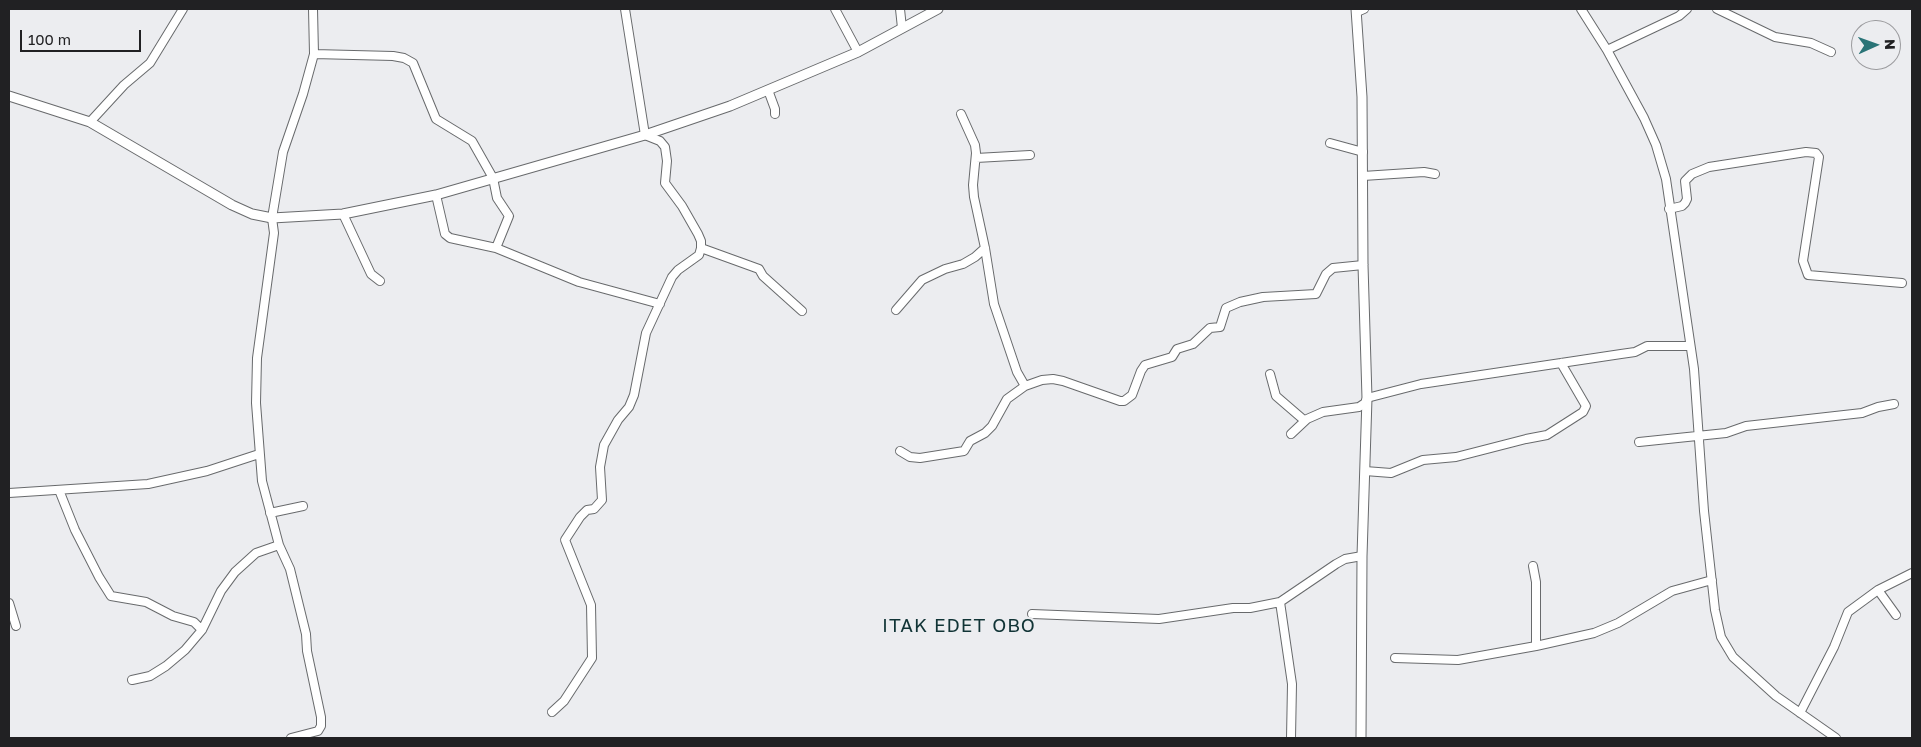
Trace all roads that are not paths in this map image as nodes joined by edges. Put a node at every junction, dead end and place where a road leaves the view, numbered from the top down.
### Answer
1 (183, 9) edge
2 (313, 9) edge
3 (625, 9) edge
4 (835, 9) edge
5 (900, 9) edge
6 (938, 9) edge
7 (1581, 9) edge
8 (1687, 9) edge
9 (1718, 9) edge
10 (1359, 10) edge
11 (902, 28) junction
12 (1608, 50) junction
13 (858, 52) junction
14 (1831, 52) dead end
15 (314, 54) junction
16 (768, 90) junction
17 (9, 96) edge
18 (775, 114) dead end
19 (961, 114) dead end
20 (90, 122) junction
21 (645, 136) junction
22 (1330, 143) dead end
23 (1363, 152) junction
24 (1030, 155) dead end
25 (976, 158) junction
26 (1434, 174) dead end
27 (1363, 176) junction
28 (493, 178) junction
29 (436, 195) junction
30 (1669, 209) junction
31 (343, 214) junction
32 (272, 218) junction
33 (496, 248) junction
34 (701, 248) junction
35 (985, 248) junction
36 (1363, 265) junction
37 (380, 281) dead end
38 (1902, 283) dead end
39 (660, 304) junction
40 (802, 310) dead end
41 (896, 310) dead end
42 (1690, 346) junction
43 (1562, 363) junction
44 (1270, 374) dead end
45 (1025, 386) junction
46 (1367, 398) junction
47 (1894, 404) dead end
48 (1305, 421) junction
49 (1291, 434) dead end
50 (1699, 435) junction
51 (1640, 442) dead end
52 (900, 451) dead end
53 (259, 454) junction
54 (1365, 471) junction
55 (60, 490) junction
56 (9, 494) edge
57 (303, 506) dead end
58 (270, 513) junction
59 (279, 545) junction
60 (1362, 556) junction
61 (1533, 566) dead end
62 (1912, 573) edge
63 (1712, 580) junction
64 (1878, 590) junction
65 (1280, 602) junction
66 (9, 603) edge
67 (1032, 614) dead end
68 (1896, 615) dead end
69 (16, 626) dead end
70 (202, 630) junction
71 (1536, 646) junction
72 (1395, 658) dead end
73 (132, 680) dead end
74 (552, 712) dead end
75 (1800, 713) junction
76 (291, 738) edge
77 (1291, 738) edge
78 (1361, 738) edge
79 (1836, 738) edge

1 - 20 street
2 - 15 street
3 - 21 street
4 - 13 street
5 - 11 street
6 - 11 street
7 - 12 street
8 - 12 street
9 - 14 street
10 - 23 street
11 - 13 street
12 - 30 street
13 - 16 street
15 - 28 street
15 - 32 street
16 - 18 street
16 - 21 street
17 - 20 street
19 - 25 street
20 - 32 street
21 - 28 street
21 - 34 street
22 - 23 street
23 - 27 street
24 - 25 street
25 - 35 street
26 - 27 street
27 - 36 street
28 - 29 street
28 - 33 street
29 - 31 street
29 - 33 street
30 - 38 street
30 - 42 street
31 - 32 street
31 - 37 street
32 - 53 street
33 - 39 street
34 - 39 street
34 - 40 street
35 - 41 street
35 - 45 street
36 - 45 street
36 - 46 street
39 - 74 street
42 - 43 street
42 - 50 street
43 - 46 street
43 - 54 street
44 - 48 street
45 - 52 street
46 - 48 street
46 - 54 street
47 - 50 street
48 - 49 street
50 - 51 street
50 - 63 street
53 - 55 street
53 - 58 street
54 - 60 street
55 - 56 street
55 - 70 street
57 - 58 street
58 - 59 street
59 - 70 street
59 - 76 street
60 - 65 street
60 - 78 street
61 - 71 street
62 - 64 street
63 - 71 street
63 - 75 street
64 - 68 street
64 - 75 street
65 - 67 street
65 - 77 street
66 - 69 street
70 - 73 street
71 - 72 street
75 - 79 street

